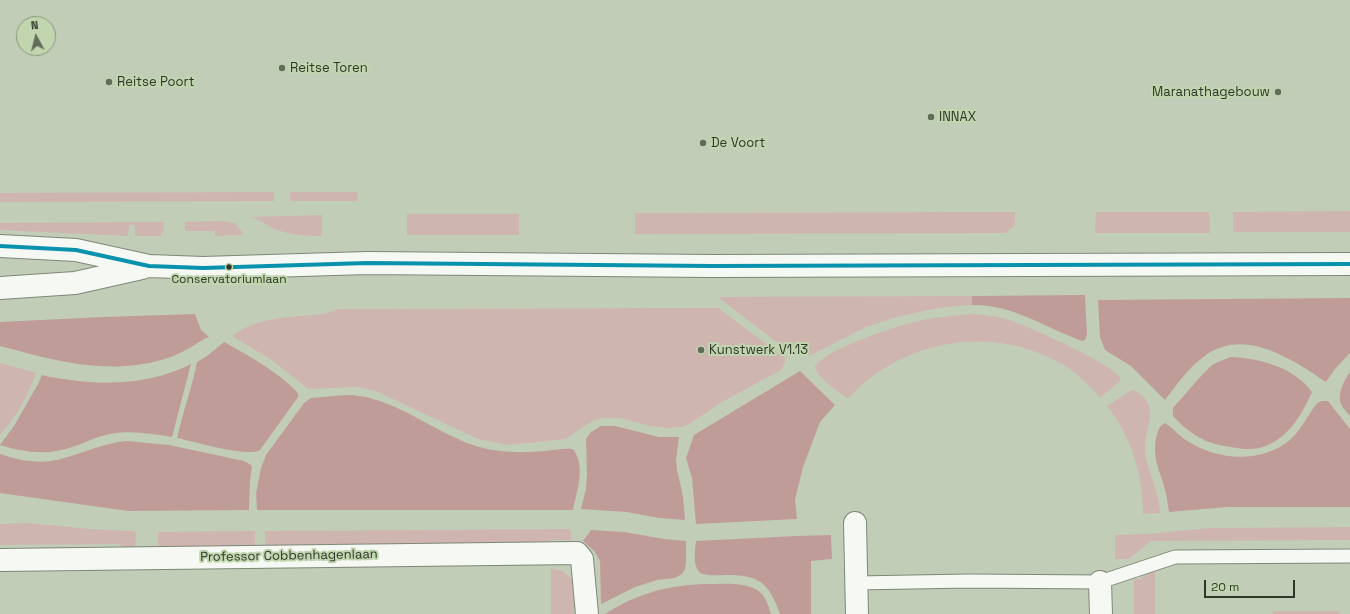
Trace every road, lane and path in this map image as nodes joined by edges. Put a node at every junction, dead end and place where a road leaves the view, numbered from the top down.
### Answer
1 (0, 246) edge
2 (1350, 264) edge
3 (149, 266) junction
4 (0, 288) edge
5 (855, 523) dead end
6 (1350, 556) edge
7 (0, 560) edge
8 (1100, 582) junction
9 (856, 583) junction
10 (587, 614) edge
11 (857, 614) edge
12 (1101, 614) edge

1 - 3 street
2 - 3 street
3 - 4 street
5 - 9 street
6 - 8 lane
7 - 10 street, Professor Cobbenhagenlaan
8 - 9 lane
8 - 12 street
9 - 11 street

